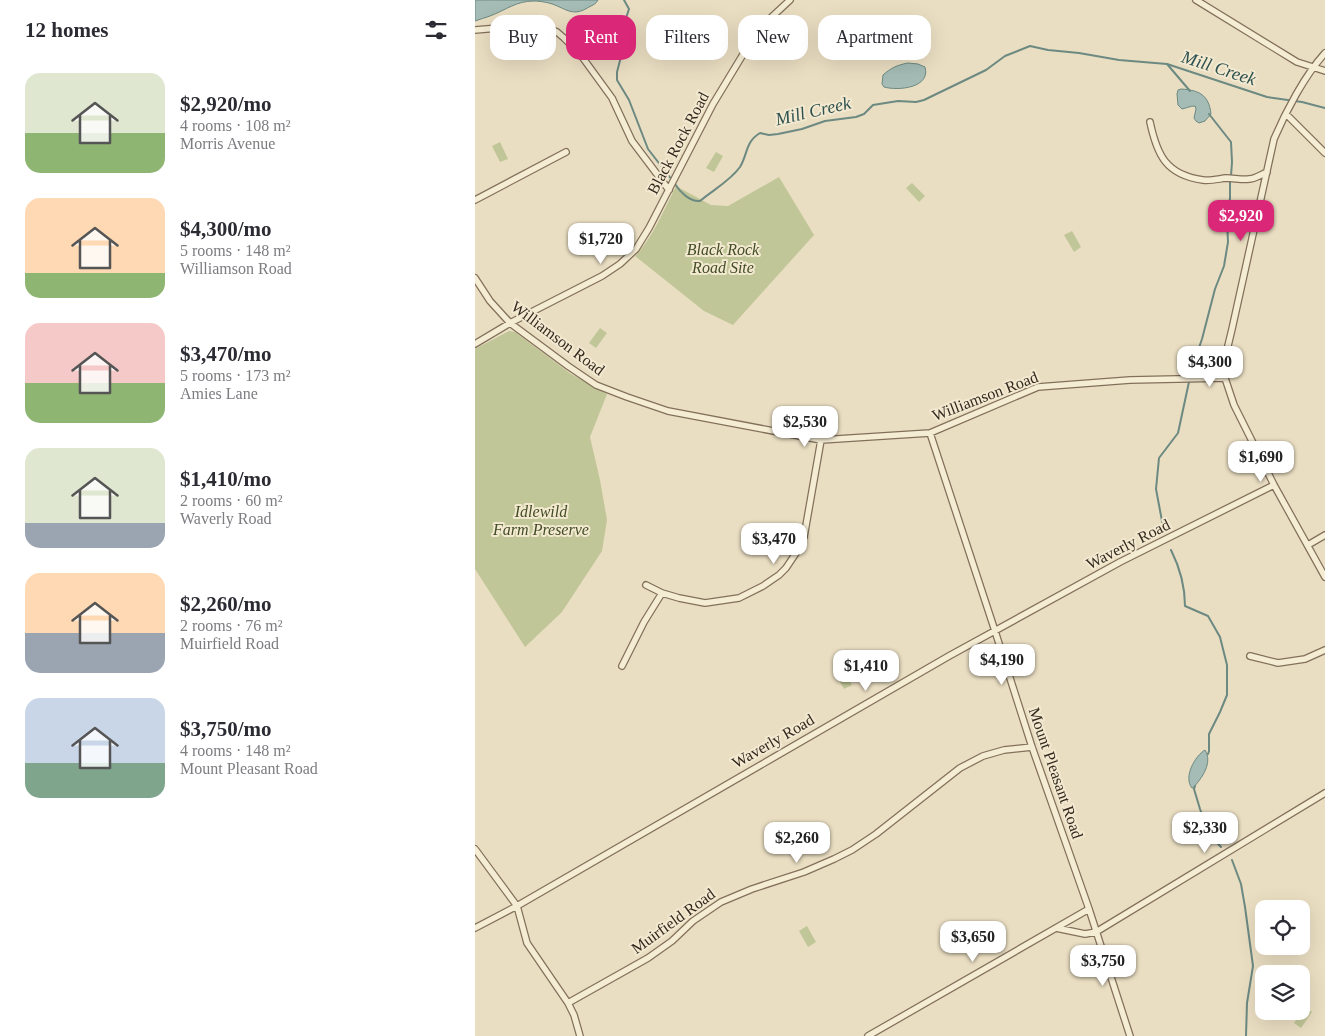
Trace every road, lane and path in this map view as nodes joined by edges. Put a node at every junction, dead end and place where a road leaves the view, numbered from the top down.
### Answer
1 (790, 0) edge
2 (1196, 0) edge
3 (475, 30) edge
4 (1325, 53) edge
5 (1313, 66) junction
6 (1325, 72) edge
7 (1286, 114) junction
8 (1150, 122) dead end
9 (566, 152) dead end
10 (1325, 153) edge
11 (1267, 172) junction
12 (671, 184) junction
13 (475, 200) edge
14 (475, 278) edge
15 (510, 324) junction
16 (475, 344) edge
17 (1225, 378) junction
18 (930, 432) junction
19 (821, 440) junction
20 (1274, 484) junction
21 (1325, 535) edge
22 (1308, 545) junction
23 (1325, 577) edge
24 (646, 585) dead end
25 (662, 593) junction
26 (995, 631) junction
27 (1325, 650) edge
28 (1250, 656) dead end
29 (622, 666) dead end
30 (1032, 747) junction
31 (1325, 793) edge
32 (475, 849) edge
33 (517, 906) junction
34 (1089, 909) junction
35 (475, 928) edge
36 (1055, 928) junction
37 (1096, 932) junction
38 (568, 1003) junction
39 (580, 1036) edge
40 (868, 1036) edge
41 (1130, 1036) edge

1 - 12 street, Black Rock Road
2 - 5 street
3 - 12 street
4 - 5 street
5 - 6 street
5 - 7 street
7 - 10 street
7 - 11 street
8 - 11 street
9 - 13 street
11 - 17 street
12 - 15 street, Black Rock Road
14 - 15 street, Williamson Road
15 - 16 street, Black Rock Road
15 - 19 street, Williamson Road
17 - 18 street, Williamson Road
17 - 20 street
18 - 19 street, Williamson Road
18 - 26 street, Mount Pleasant Road
19 - 25 street
20 - 22 street
20 - 26 street, Waverly Road
21 - 22 street
22 - 23 street
24 - 25 street
25 - 29 street
26 - 30 street, Mount Pleasant Road
26 - 33 street, Waverly Road
27 - 28 street
30 - 34 street, Mount Pleasant Road
30 - 38 street, Muirfield Road
31 - 37 street
32 - 33 street
33 - 35 street, Waverly Road
33 - 38 street
34 - 36 street
34 - 37 street, Mount Pleasant Road
36 - 37 street
36 - 40 street
37 - 41 street, Mount Pleasant Road
38 - 39 street

